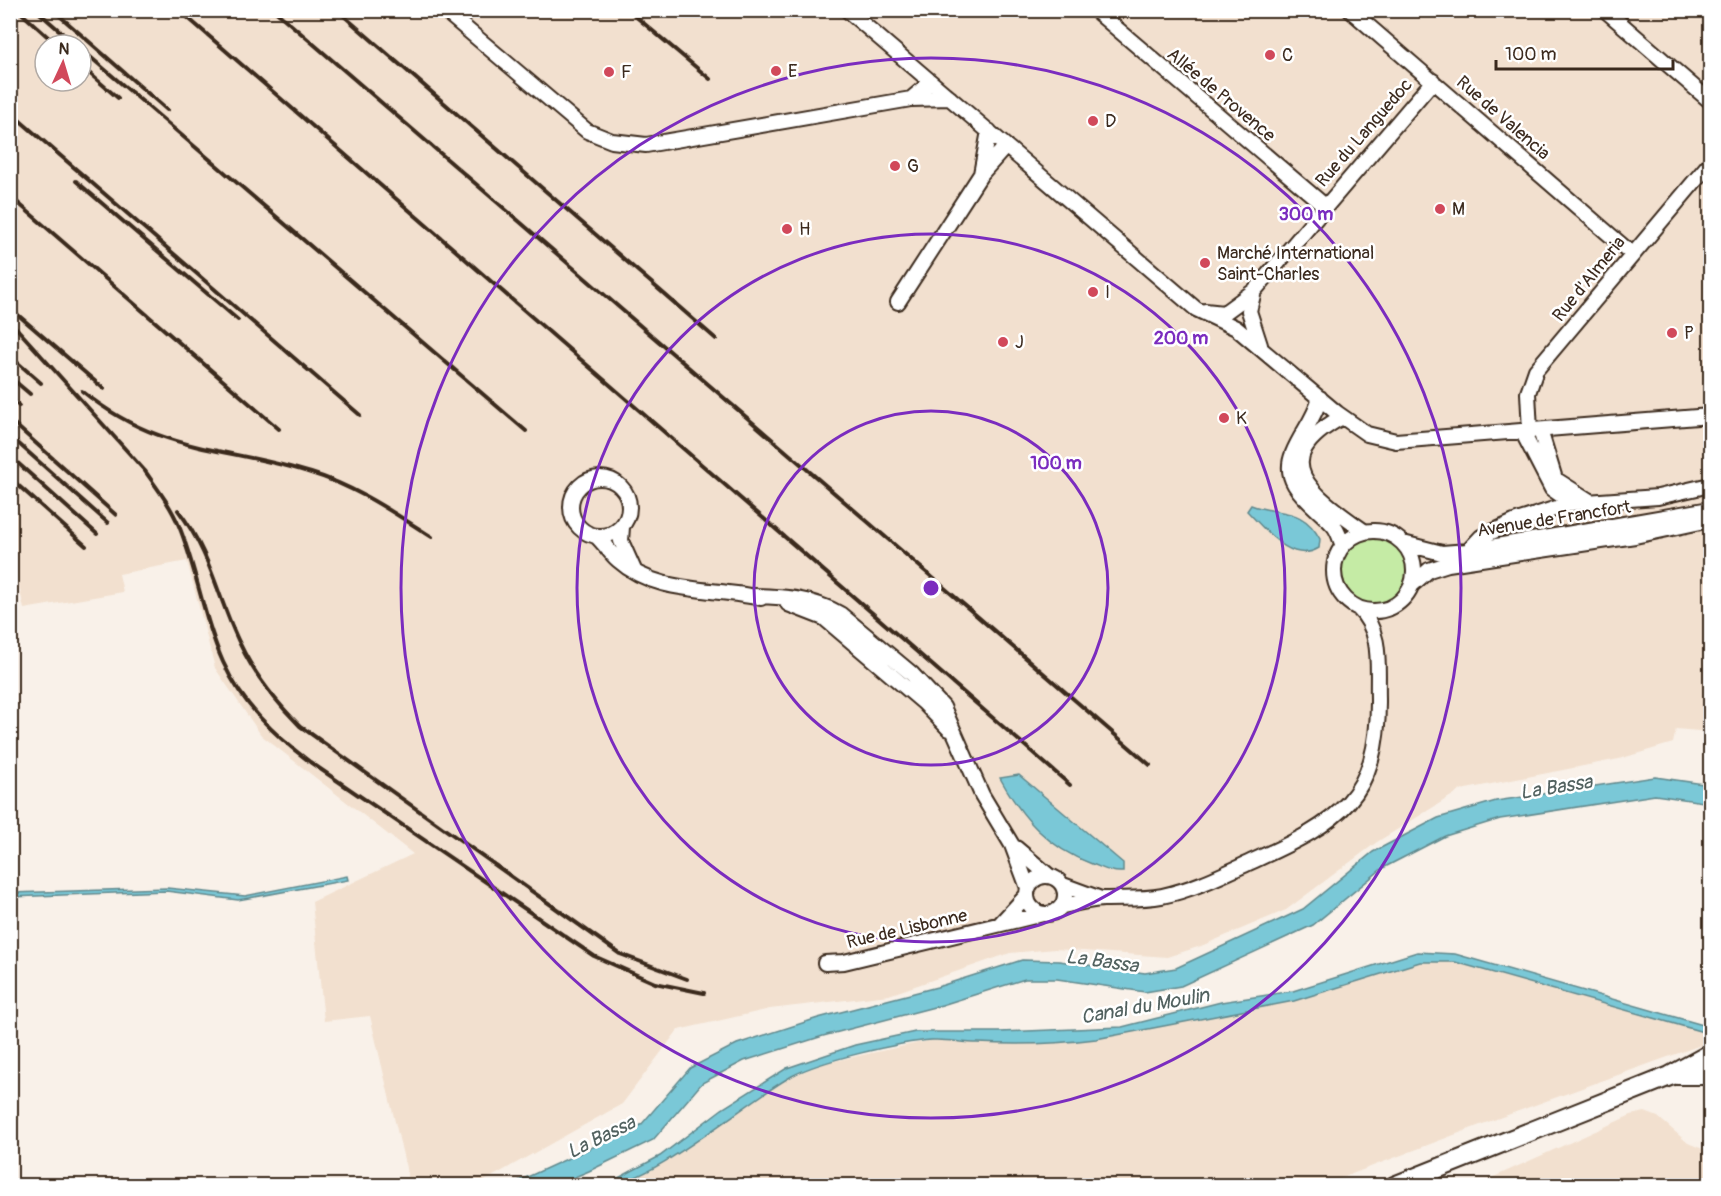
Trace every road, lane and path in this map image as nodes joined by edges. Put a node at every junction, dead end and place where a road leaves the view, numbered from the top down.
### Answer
1 (444, 10) edge
2 (847, 10) edge
3 (1095, 10) edge
4 (1350, 10) edge
5 (1605, 10) edge
6 (1433, 81) junction
7 (931, 82) junction
8 (950, 98) junction
9 (911, 99) junction
10 (1710, 101) edge
11 (989, 131) junction
12 (1006, 146) junction
13 (1710, 163) edge
14 (981, 174) junction
15 (1325, 206) junction
16 (1636, 249) junction
17 (1254, 291) junction
18 (898, 302) dead end
19 (1196, 309) junction
20 (1260, 347) junction
21 (1320, 398) junction
22 (1710, 416) edge
23 (1342, 417) junction
24 (1530, 431) junction
25 (1710, 485) edge
26 (1588, 501) junction
27 (1572, 503) junction
28 (1710, 508) edge
29 (1710, 522) edge
30 (622, 527) junction
31 (1365, 532) junction
32 (596, 536) junction
33 (1403, 543) junction
34 (1343, 546) junction
35 (1468, 551) junction
36 (634, 572) junction
37 (1413, 584) junction
38 (1393, 607) junction
39 (1358, 608) junction
40 (1377, 640) junction
41 (1012, 845) junction
42 (1048, 876) junction
43 (1063, 885) junction
44 (1028, 891) junction
45 (1101, 899) junction
46 (1063, 906) junction
47 (1042, 914) junction
48 (996, 927) junction
49 (825, 963) dead end
50 (1710, 1054) edge
51 (1710, 1075) edge
52 (1670, 1076) junction
53 (1502, 1144) junction
54 (1394, 1185) edge
55 (1422, 1185) edge

1 - 9 street
2 - 7 street
3 - 15 street, Allée de Provence
4 - 6 street, Rue de Valencia
5 - 10 street
6 - 15 street, Rue du Languedoc
6 - 16 street, Rue de Valencia
7 - 8 street
7 - 9 street
8 - 9 street
8 - 11 street
11 - 12 street
11 - 14 street
12 - 14 street
12 - 19 street
13 - 16 street, Rue d'Almeria
14 - 18 street
15 - 17 street, Rue du Languedoc
16 - 24 street, Rue d'Almeria
17 - 19 street, Rue du Languedoc
17 - 20 street
19 - 20 street
20 - 21 street
21 - 23 street
21 - 34 street
22 - 24 street
23 - 24 street
23 - 31 street
24 - 26 street
24 - 27 street
25 - 26 street
26 - 27 street
27 - 35 street
28 - 35 street, Avenue de Francfort
29 - 37 street, Avenue de Francfort
30 - 32 street
30 - 32 street
30 - 36 street
31 - 33 street
31 - 34 street
32 - 36 street
33 - 35 street, Avenue de Francfort
33 - 37 street
34 - 39 street
36 - 41 street
37 - 38 street
38 - 39 street
38 - 40 street
39 - 40 street
40 - 45 street
41 - 42 street
41 - 44 street
42 - 43 street
42 - 44 street
43 - 45 street
43 - 46 street
44 - 47 street
44 - 48 street
45 - 46 street
46 - 47 street
47 - 48 street, Rue de Lisbonne
48 - 49 street, Rue de Lisbonne
50 - 52 main road
51 - 52 main road
52 - 53 main road
53 - 54 main road
53 - 55 main road

